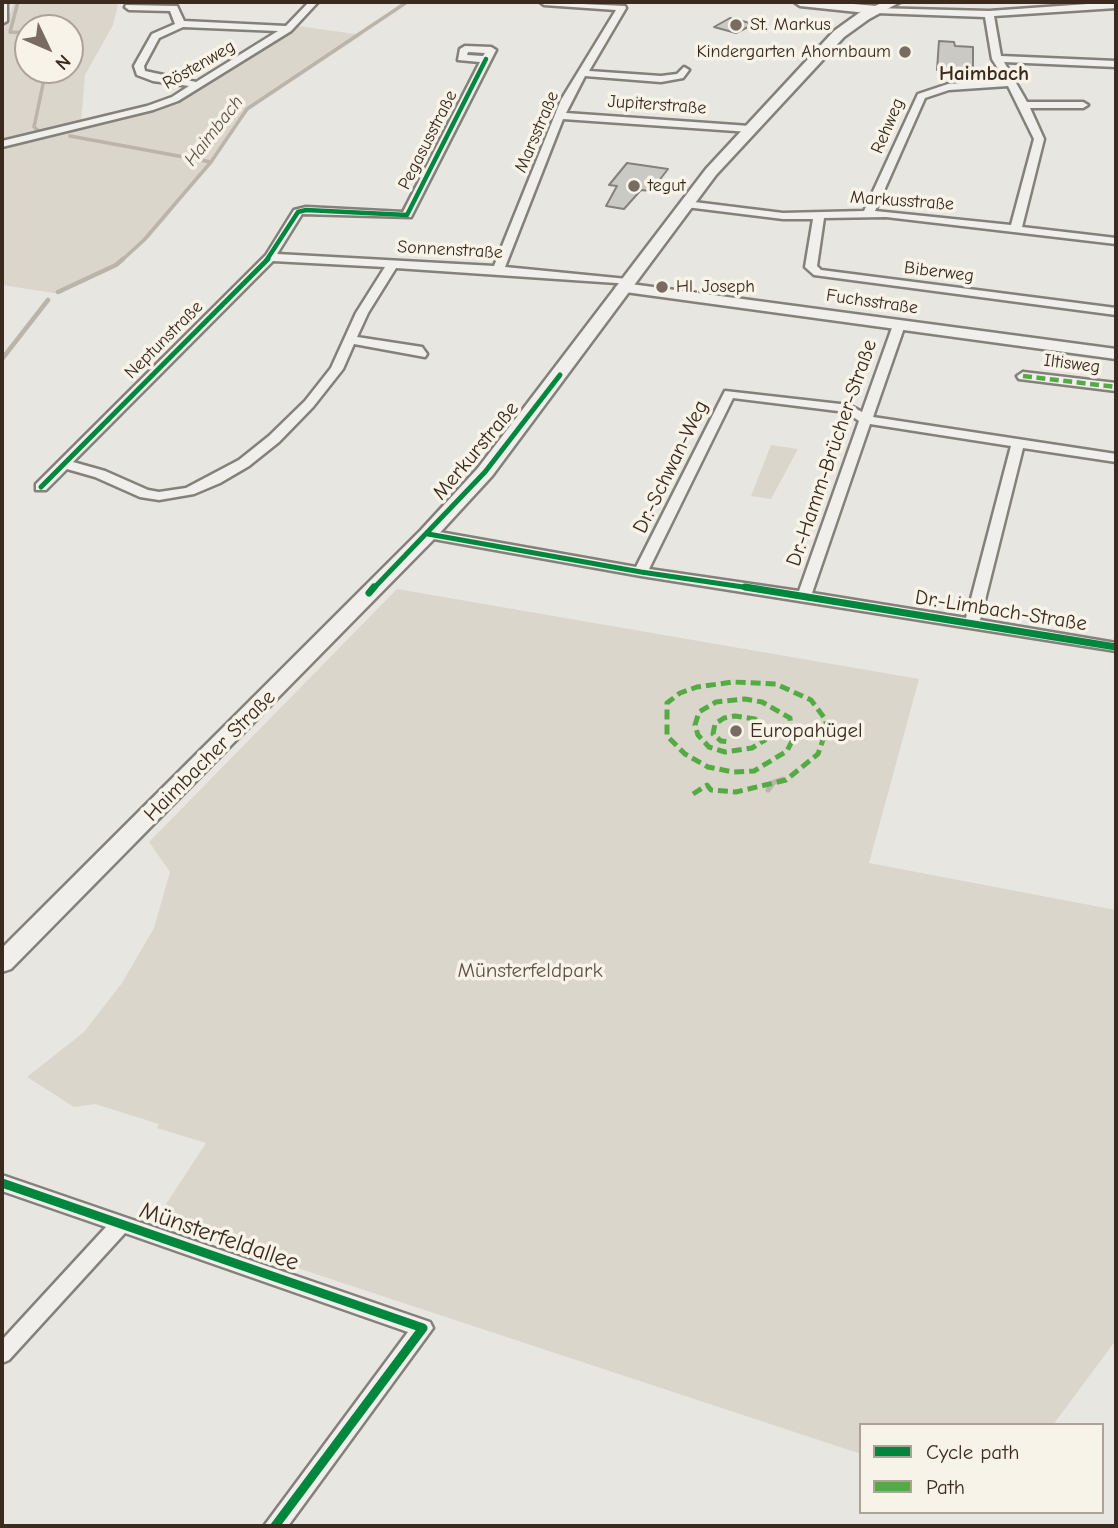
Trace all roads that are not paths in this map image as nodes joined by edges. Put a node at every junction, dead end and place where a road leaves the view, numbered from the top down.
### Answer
1 (3, 2) edge
2 (314, 2) edge
3 (544, 2) edge
4 (800, 2) edge
5 (894, 2) edge
6 (1116, 5) edge
7 (129, 7) dead end
8 (876, 10) junction
9 (989, 13) junction
10 (2, 21) edge
11 (182, 24) junction
12 (288, 29) junction
13 (486, 59) dead end
14 (997, 59) junction
15 (1116, 64) edge
16 (684, 70) dead end
17 (584, 73) junction
18 (1009, 83) junction
19 (198, 85) junction
20 (1024, 105) junction
21 (1083, 106) dead end
22 (561, 116) junction
23 (750, 129) junction
24 (2, 144) edge
25 (686, 204) junction
26 (302, 211) joint
27 (869, 213) junction
28 (819, 215) junction
29 (1016, 229) junction
30 (1116, 241) edge
31 (270, 257) junction
32 (393, 264) junction
33 (498, 270) junction
34 (625, 285) junction
35 (1116, 312) edge
36 (899, 325) junction
37 (352, 340) junction
38 (421, 354) dead end
39 (1116, 354) edge
40 (1023, 376) dead end
41 (1116, 387) edge
42 (866, 421) junction
43 (1018, 443) junction
44 (1116, 458) edge
45 (64, 464) junction
46 (41, 487) dead end
47 (422, 541) junction
48 (641, 572) junction
49 (804, 596) junction
50 (880, 608) joint
51 (972, 625) junction
52 (1116, 647) edge
53 (2, 963) edge
54 (2, 1183) edge
55 (122, 1223) junction
56 (2, 1354) edge
57 (275, 1526) edge

1 - 10 street
2 - 12 street, Röstenweg
3 - 17 street, Marsstraße
4 - 8 street
5 - 8 main road, Merkurstraße
6 - 9 street
7 - 11 street
8 - 9 street
8 - 23 main road, Merkurstraße
9 - 14 street
11 - 12 street
11 - 19 street
12 - 19 street, Röstenweg
13 - 26 street, Pegasusstraße
14 - 15 street
14 - 18 street
16 - 17 street
17 - 22 street, Marsstraße
18 - 20 street
18 - 27 street, Rehweg
19 - 24 street, Röstenweg
20 - 21 street
20 - 29 street
22 - 23 street, Jupiterstraße
22 - 33 street, Marsstraße
23 - 25 main road, Merkurstraße
25 - 28 street, Markusstraße
25 - 34 main road, Merkurstraße
26 - 31 street, Neptunstraße
27 - 28 street, Markusstraße
27 - 29 street, Markusstraße
28 - 35 street, Biberweg
29 - 30 street, Markusstraße
31 - 32 street, Sonnenstraße
31 - 45 street, Neptunstraße
32 - 33 street, Sonnenstraße
32 - 37 street
33 - 34 street, Sonnenstraße
34 - 36 street, Fuchsstraße
34 - 47 main road, Merkurstraße
36 - 39 street, Fuchsstraße
36 - 42 street, Dr.-Hamm-Brücher-Straße
37 - 38 street
37 - 45 street
40 - 41 street, Iltisweg
42 - 43 street
42 - 48 street, Dr.-Schwan-Weg
42 - 49 street, Dr.-Hamm-Brücher-Straße
43 - 44 street
43 - 51 street
45 - 46 street, Neptunstraße
47 - 48 street
47 - 53 main road, Haimbacher Straße
48 - 49 street
49 - 50 street
50 - 51 street, Dr.-Limbach-Straße
51 - 52 street, Dr.-Limbach-Straße
54 - 55 street, Münsterfeldallee
55 - 56 street
55 - 57 street, Münsterfeldallee

